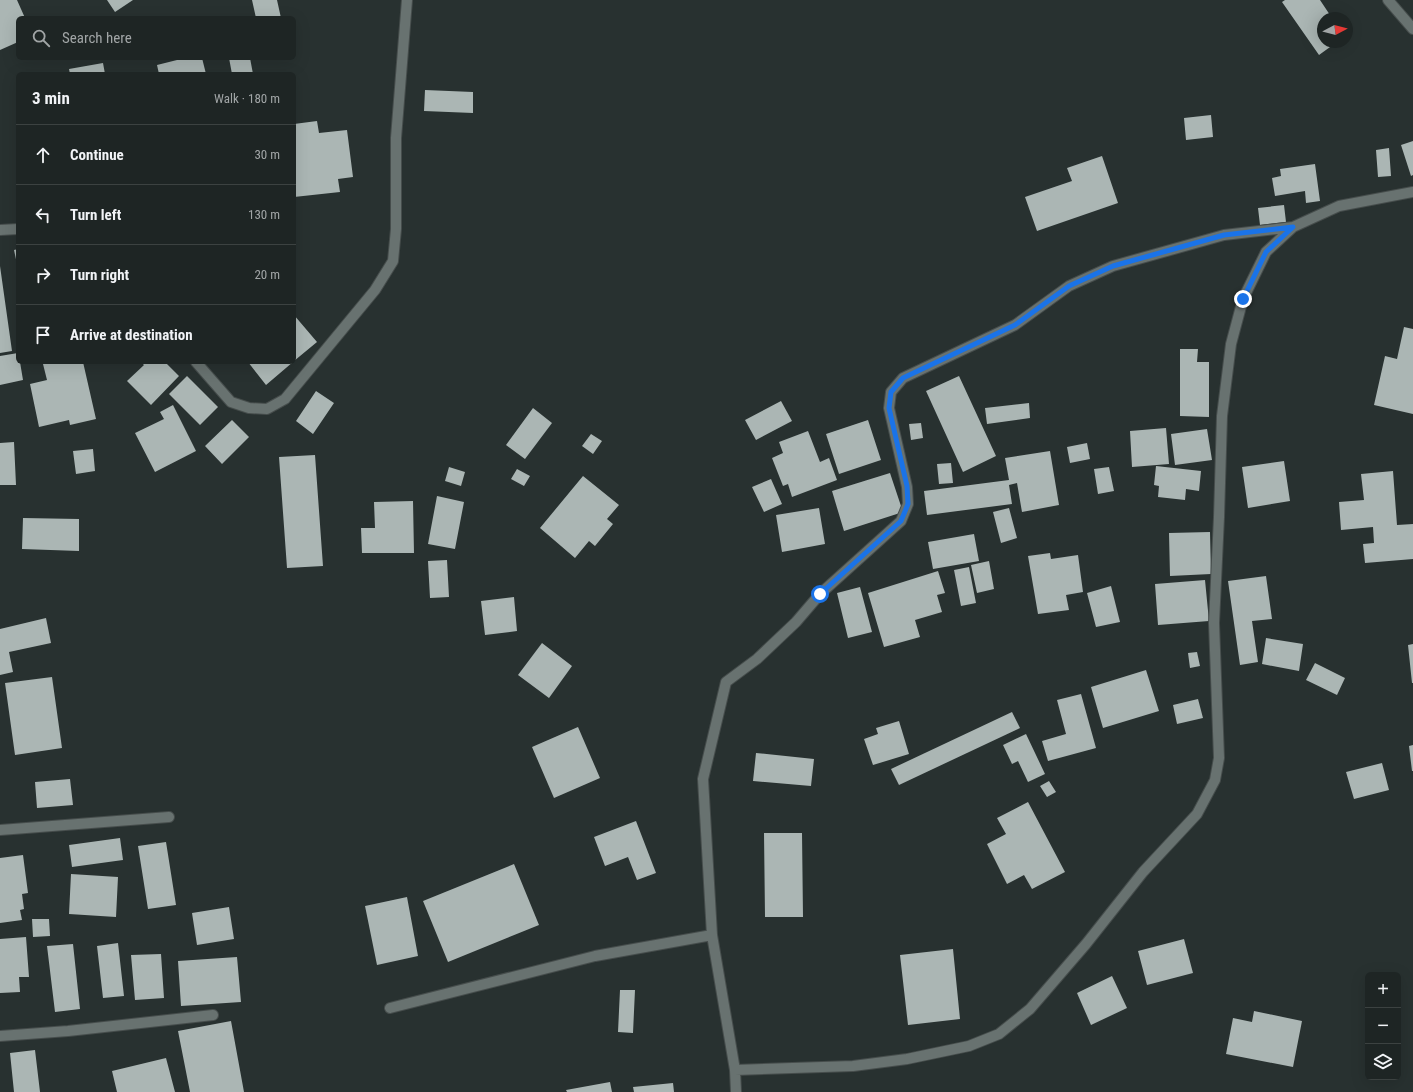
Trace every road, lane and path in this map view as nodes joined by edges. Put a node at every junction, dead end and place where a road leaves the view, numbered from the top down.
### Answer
1 (407, 0) edge
2 (1388, 0) edge
3 (1413, 29) edge
4 (1413, 192) edge
5 (1293, 227) junction
6 (0, 230) edge
7 (16, 230) edge
8 (198, 364) edge
9 (169, 817) dead end
10 (0, 830) edge
11 (712, 935) junction
12 (390, 1008) dead end
13 (213, 1015) dead end
14 (0, 1036) edge
15 (735, 1070) junction
16 (736, 1092) edge

1 - 8 street
2 - 3 street
4 - 5 street
5 - 11 street
5 - 15 street
6 - 7 street
9 - 10 street
11 - 12 street
11 - 15 street
13 - 14 street
15 - 16 street

